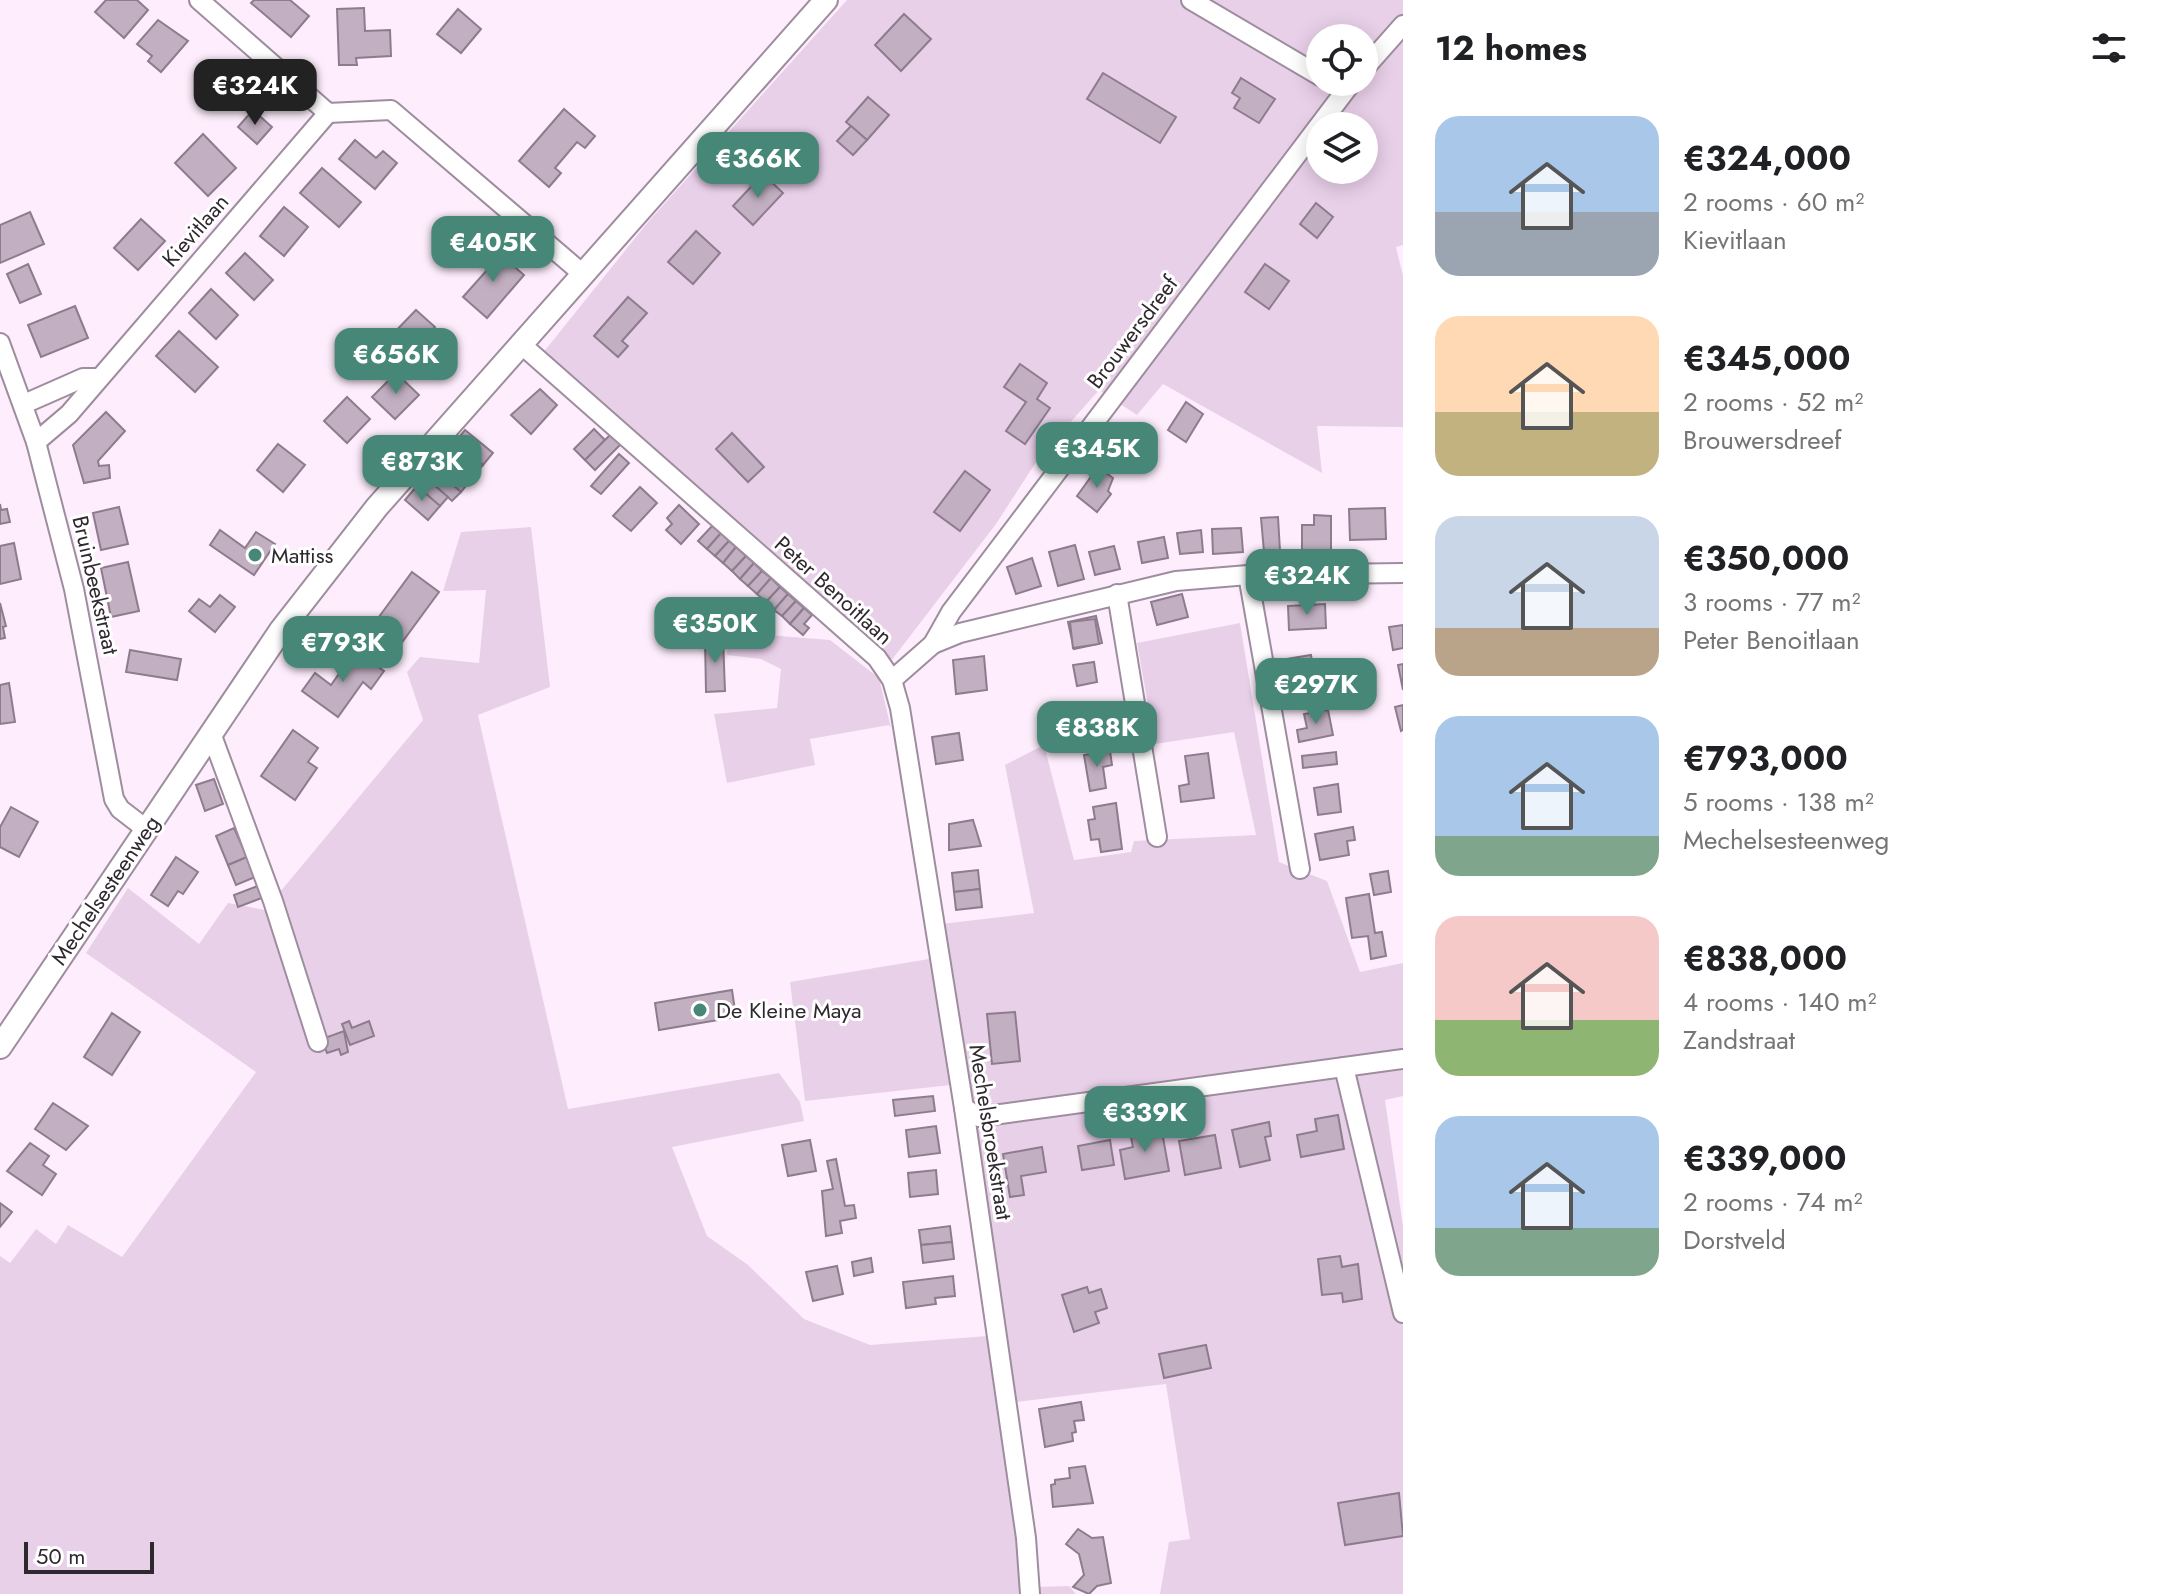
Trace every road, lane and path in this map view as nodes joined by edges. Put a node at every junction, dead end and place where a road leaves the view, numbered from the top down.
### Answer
1 (199, 0) edge
2 (826, 0) edge
3 (1191, 0) edge
4 (1403, 25) edge
5 (1378, 53) edge
6 (1306, 68) edge
7 (1334, 96) edge
8 (328, 113) junction
9 (584, 275) junction
10 (0, 343) edge
11 (522, 345) junction
12 (97, 378) junction
13 (24, 404) junction
14 (36, 442) junction
15 (1403, 573) edge
16 (1248, 575) junction
17 (1117, 594) junction
18 (933, 644) junction
19 (892, 680) junction
20 (211, 733) junction
21 (146, 829) junction
22 (1157, 837) dead end
23 (1300, 869) dead end
24 (318, 1042) dead end
25 (0, 1047) edge
26 (1403, 1059) edge
27 (1344, 1067) junction
28 (964, 1108) junction
29 (1403, 1313) edge
30 (1030, 1594) edge

1 - 8 street
2 - 9 street, Mechelsesteenweg
3 - 6 street
4 - 5 street
7 - 18 street, Brouwersdreef
8 - 9 street
8 - 12 street, Kievitlaan
9 - 11 street, Mechelsesteenweg
10 - 13 street, Bruinbeekstraat
11 - 19 street, Peter Benoitlaan
11 - 20 street, Mechelsesteenweg
12 - 13 street
12 - 14 street, Kievitlaan
13 - 14 street, Bruinbeekstraat
14 - 21 street, Bruinbeekstraat
15 - 16 street, Peter Benoitlaan
16 - 17 street, Peter Benoitlaan
16 - 23 street
17 - 18 street, Peter Benoitlaan
17 - 22 street
18 - 19 street, Peter Benoitlaan
19 - 28 street, Mechelsbroekstraat
20 - 21 street, Mechelsesteenweg
20 - 24 street
21 - 25 street, Mechelsesteenweg
26 - 27 street
27 - 28 street
27 - 29 street
28 - 30 street, Mechelsbroekstraat

